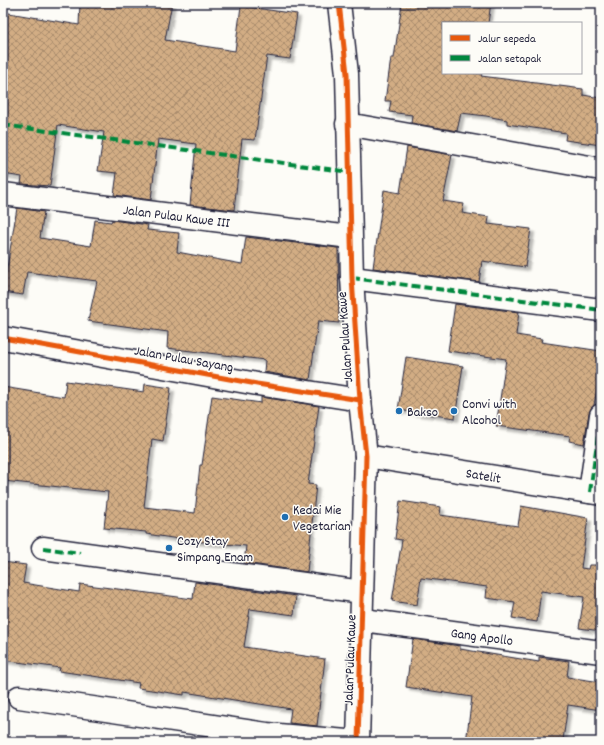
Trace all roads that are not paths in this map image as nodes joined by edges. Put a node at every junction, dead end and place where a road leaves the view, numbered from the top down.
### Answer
1 (339, 3) edge
2 (347, 124) junction
3 (601, 169) edge
4 (3, 194) edge
5 (350, 237) junction
6 (352, 278) junction
7 (601, 310) edge
8 (3, 338) edge
9 (360, 400) junction
10 (601, 415) edge
11 (366, 456) junction
12 (595, 493) edge
13 (43, 548) dead end
14 (362, 592) junction
15 (363, 620) junction
16 (601, 652) edge
17 (18, 697) dead end
18 (358, 742) edge

1 - 2 street, Jalan Pulau Kawe
2 - 3 street
2 - 5 street, Jalan Pulau Kawe
4 - 5 street, Jalan Pulau Kawe III
5 - 6 street, Jalan Pulau Kawe
6 - 7 street
6 - 9 street, Jalan Pulau Kawe
8 - 9 street, Jalan Pulau Sayang
9 - 11 street, Jalan Pulau Kawe
10 - 12 street
11 - 12 street, Satelit
11 - 14 street, Jalan Pulau Kawe
13 - 14 street
14 - 15 street, Jalan Pulau Kawe
15 - 16 street, Gang Apollo
15 - 18 street, Jalan Pulau Kawe
17 - 18 street

